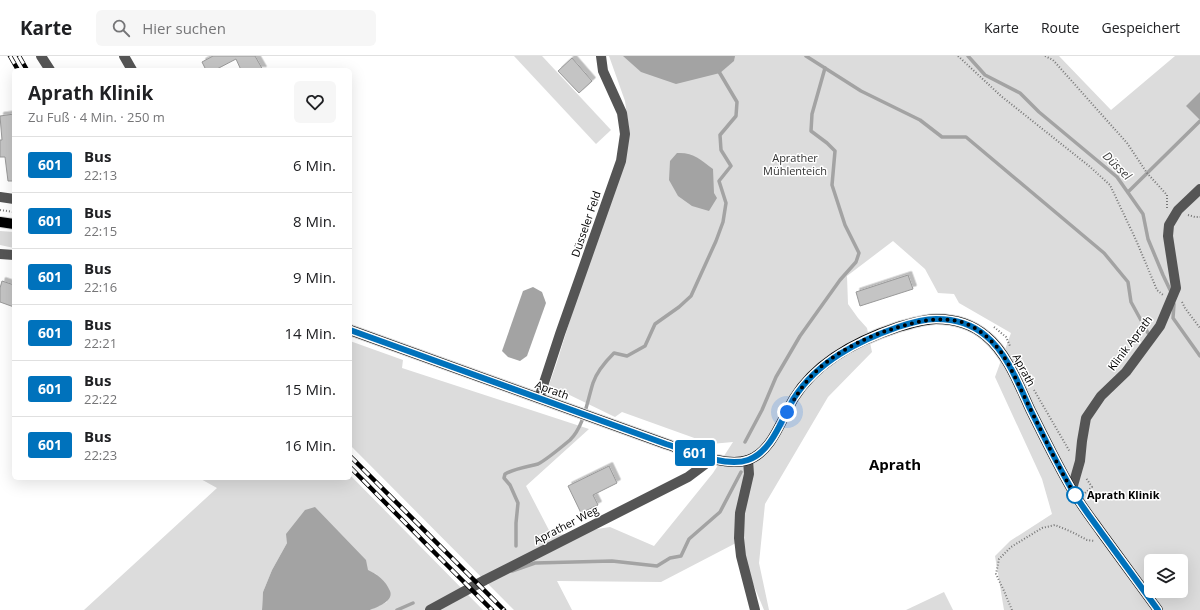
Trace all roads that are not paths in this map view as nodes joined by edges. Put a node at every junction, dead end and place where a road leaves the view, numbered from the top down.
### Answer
1 (41, 56) edge
2 (124, 56) edge
3 (601, 56) edge
4 (49, 68) edge
5 (131, 68) edge
6 (1200, 189) edge
7 (0, 197) edge
8 (12, 199) edge
9 (0, 222) edge
10 (12, 224) edge
11 (0, 254) edge
12 (12, 255) edge
13 (352, 331) edge
14 (539, 398) junction
15 (712, 459) junction
16 (748, 460) junction
17 (1072, 489) junction
18 (430, 610) edge
19 (755, 610) edge
20 (1158, 610) edge

1 - 4 street
2 - 5 street
3 - 14 street, Düsseler Feld
6 - 17 street, Klinik Aprath
7 - 8 street
9 - 10 main road
11 - 12 street
13 - 14 main road, Aprath
14 - 15 main road, Aprath
15 - 16 main road, Aprath
15 - 18 street, Aprather Weg
16 - 17 main road, Aprath
16 - 19 street
17 - 20 main road, Aprath

